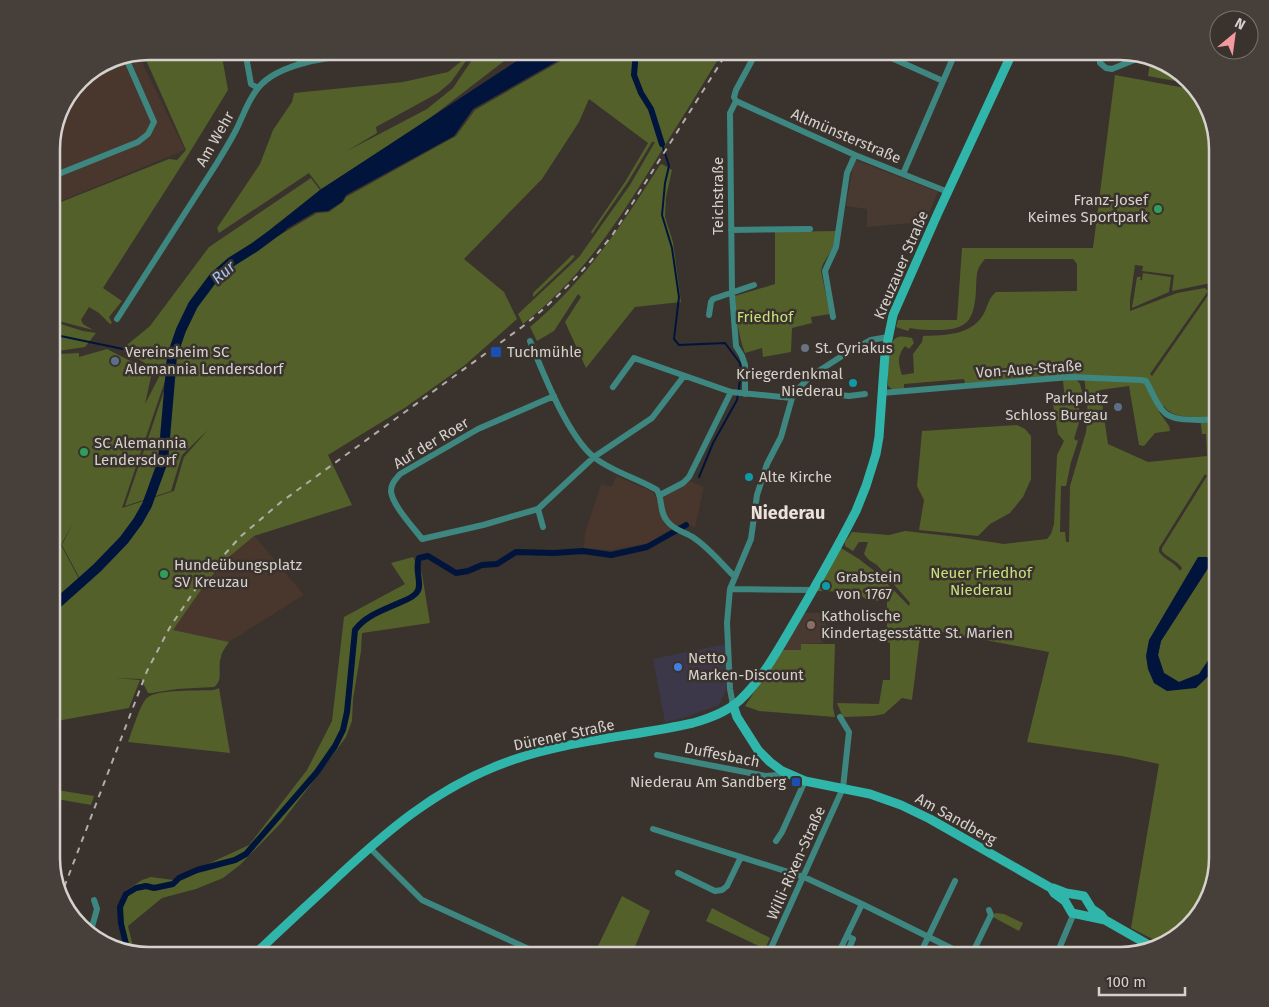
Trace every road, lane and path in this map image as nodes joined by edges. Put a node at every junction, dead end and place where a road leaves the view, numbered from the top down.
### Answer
1 (247, 60) edge
2 (300, 60) edge
3 (321, 60) edge
4 (752, 60) edge
5 (896, 60) edge
6 (952, 60) edge
7 (1009, 60) edge
8 (1100, 60) edge
9 (1132, 61) edge
10 (127, 63) edge
11 (300, 63) junction
12 (943, 81) junction
13 (258, 88) junction
14 (736, 101) junction
15 (855, 154) junction
16 (60, 174) edge
17 (903, 174) junction
18 (948, 192) junction
19 (810, 229) dead end
20 (731, 230) junction
21 (754, 285) dead end
22 (732, 293) junction
23 (709, 315) dead end
24 (834, 317) dead end
25 (117, 319) dead end
26 (888, 337) junction
27 (530, 341) dead end
28 (684, 376) junction
29 (613, 387) dead end
30 (797, 390) junction
31 (738, 393) junction
32 (882, 393) junction
33 (865, 394) dead end
34 (554, 396) junction
35 (792, 398) junction
36 (1209, 420) edge
37 (594, 458) junction
38 (660, 495) junction
39 (538, 509) junction
40 (543, 527) dead end
41 (734, 576) junction
42 (730, 589) junction
43 (812, 590) junction
44 (733, 705) junction
45 (840, 717) dead end
46 (657, 755) dead end
47 (782, 771) junction
48 (805, 781) junction
49 (843, 788) junction
50 (653, 829) dead end
51 (776, 841) dead end
52 (369, 847) junction
53 (741, 857) junction
54 (678, 873) dead end
55 (804, 878) junction
56 (955, 882) dead end
57 (1051, 888) junction
58 (1074, 895) junction
59 (94, 900) dead end
60 (1088, 903) junction
61 (862, 904) junction
62 (1068, 905) junction
63 (989, 910) dead end
64 (1077, 914) junction
65 (1105, 920) junction
66 (92, 927) edge
67 (846, 936) dead end
68 (928, 937) junction
69 (1145, 943) edge
70 (263, 947) edge
71 (524, 947) edge
72 (771, 947) edge
73 (923, 947) edge
74 (949, 947) edge
75 (975, 947) edge
76 (1060, 947) edge

1 - 13 street
2 - 11 street
3 - 11 street, Am Wehr
4 - 14 street, Teichstraße
5 - 12 street
6 - 12 street
7 - 18 main road, Kreuzauer Straße
8 - 9 street
10 - 16 street
11 - 13 street, Am Wehr
12 - 17 street
13 - 25 street, Am Wehr
14 - 15 street, Altmünsterstraße
14 - 20 street, Teichstraße
15 - 17 street, Altmünsterstraße
15 - 24 street
17 - 18 street, Altmünsterstraße
18 - 26 main road, Kreuzauer Straße
19 - 20 street
20 - 22 street, Teichstraße
21 - 22 street
22 - 23 street
22 - 31 street, Teichstraße
26 - 30 street
26 - 32 main road, Kreuzauer Straße
27 - 34 street
28 - 29 street
28 - 31 street
28 - 37 street
30 - 33 street
30 - 35 street
31 - 35 street
31 - 38 street, Teichstraße
32 - 36 street, Von-Aue-Straße
32 - 43 main road, Kreuzauer Straße
34 - 37 street
34 - 39 street, Auf der Roer
35 - 41 street
37 - 38 street
37 - 39 street
38 - 41 street
39 - 40 street
41 - 42 street
42 - 43 street
42 - 44 street
43 - 44 main road, Kreuzauer Straße
44 - 47 main road, Am Sandberg
44 - 52 main road, Dürener Straße
45 - 49 street
46 - 47 street, Duffesbach
47 - 48 main road, Am Sandberg
48 - 49 main road, Am Sandberg
48 - 51 street
49 - 55 street, Willi-Rixen-Straße
49 - 57 main road, Am Sandberg
50 - 53 street
52 - 70 main road, Dürener Straße
52 - 71 street
53 - 54 street
53 - 55 street
55 - 61 street
55 - 72 street, Willi-Rixen-Straße
56 - 68 street
57 - 58 main road
57 - 62 main road
58 - 60 main road
58 - 62 main road
59 - 66 street
60 - 64 main road
60 - 65 main road
61 - 67 street
61 - 68 street
62 - 64 main road
63 - 75 street
64 - 65 main road
64 - 76 street
65 - 69 main road
68 - 73 street
68 - 74 street

